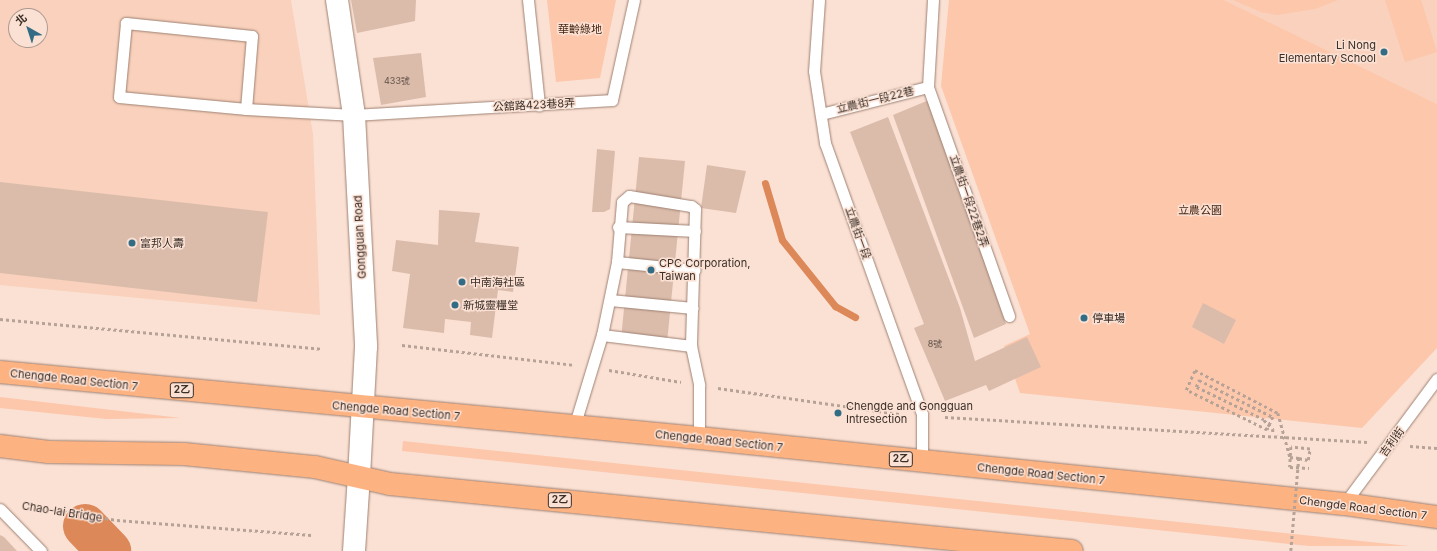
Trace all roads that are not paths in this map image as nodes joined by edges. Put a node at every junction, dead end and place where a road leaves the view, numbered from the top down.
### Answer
1 (337, 0) edge
2 (528, 0) edge
3 (634, 0) edge
4 (819, 0) edge
5 (933, 0) edge
6 (928, 87) junction
7 (539, 105) junction
8 (246, 109) junction
9 (821, 114) junction
10 (354, 115) junction
11 (618, 227) junction
12 (695, 231) junction
13 (617, 262) junction
14 (695, 270) junction
15 (610, 300) junction
16 (693, 308) junction
17 (1009, 316) dead end
18 (602, 335) junction
19 (691, 346) junction
20 (0, 372) edge
21 (1437, 379) edge
22 (364, 406) junction
23 (574, 428) junction
24 (699, 438) junction
25 (0, 446) edge
26 (922, 462) junction
27 (359, 476) junction
28 (1344, 504) junction
29 (0, 509) edge
30 (1437, 517) edge
31 (983, 546) edge
32 (41, 551) edge
33 (354, 551) edge
34 (1072, 551) edge

1 - 10 street, Gongguan Road
2 - 7 lane
3 - 7 lane, 公舘路423巷8弄
4 - 9 lane, 立農街一段
5 - 6 lane
6 - 9 lane, 立農街一段22巷
6 - 17 lane, 立農街一段22巷2弄
7 - 10 lane, 公舘路423巷8弄
8 - 8 lane, 公舘路423巷8弄
8 - 10 lane, 公舘路423巷8弄
9 - 26 lane, 立農街一段
10 - 22 street, Gongguan Road
11 - 12 lane
11 - 12 lane
11 - 13 lane
12 - 14 lane
13 - 14 lane
13 - 15 lane
14 - 16 lane
15 - 16 lane
15 - 18 lane
16 - 19 lane
18 - 19 lane
18 - 23 lane
19 - 24 lane
20 - 22 main road, Chengde Road Section 7 / 2乙
21 - 28 lane, 吉利街
22 - 23 main road, Chengde Road Section 7 / 2乙
22 - 27 street, Gongguan Road
23 - 24 main road, Chengde Road Section 7 / 2乙
24 - 26 main road, Chengde Road Section 7 / 2乙
25 - 27 main road, 2乙
26 - 28 main road, Chengde Road Section 7 / 2乙
27 - 31 main road, 2乙
27 - 33 street, Gongguan Road
28 - 30 main road, Chengde Road Section 7 / 2乙
29 - 32 lane
31 - 34 main road, 2乙

